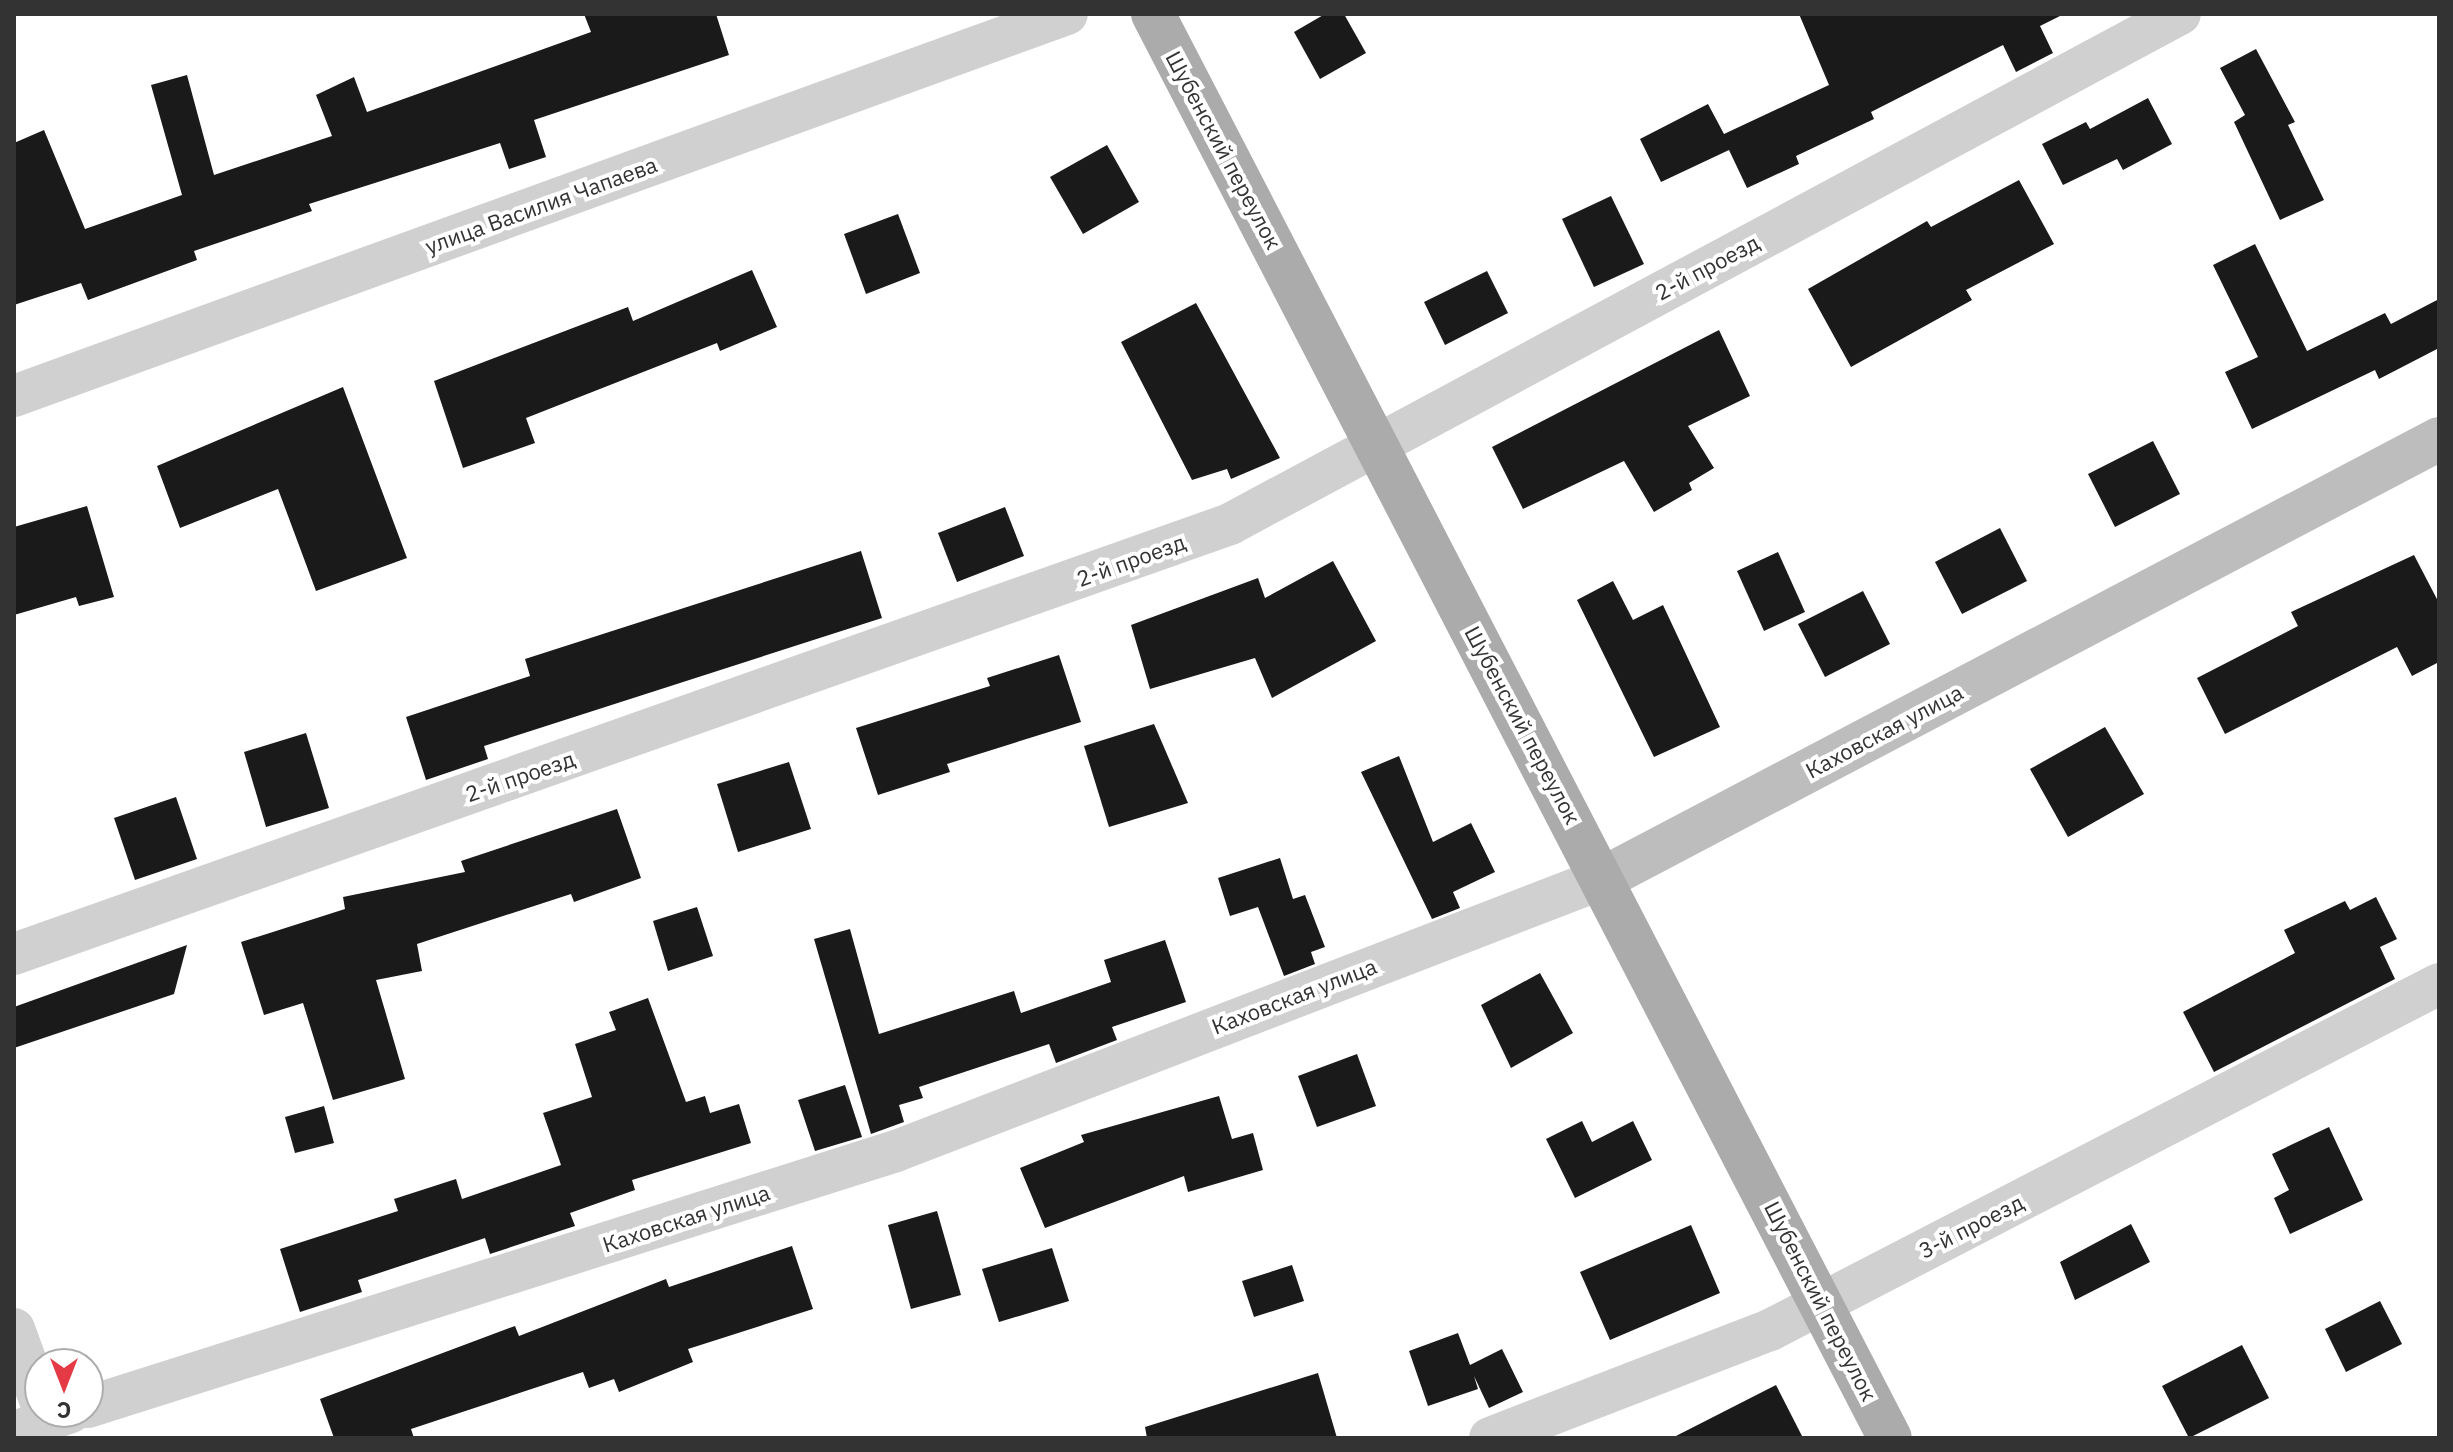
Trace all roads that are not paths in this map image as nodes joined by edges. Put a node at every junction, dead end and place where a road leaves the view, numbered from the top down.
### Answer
1 (1067, 14) edge
2 (1153, 14) edge
3 (2180, 14) edge
4 (14, 396) edge
5 (2439, 439) edge
6 (1377, 444) junction
7 (1604, 878) junction
8 (14, 954) edge
9 (2439, 984) edge
10 (1823, 1303) junction
11 (14, 1329) edge
12 (24, 1358) edge
13 (104, 1402) edge
14 (1490, 1438) edge
15 (1890, 1438) edge

1 - 4 street, улица Василия Чапаева
2 - 6 main road, Шубенский переулок
3 - 6 street, 2-й проезд
5 - 7 main road, Каховская улица
6 - 7 main road, Шубенский переулок
6 - 8 street, 2-й проезд
7 - 10 main road, Шубенский переулок
7 - 13 street, Каховская улица
9 - 10 street, 3-й проезд
10 - 14 street, 3-й проезд
10 - 15 main road, Шубенский переулок
11 - 12 street

